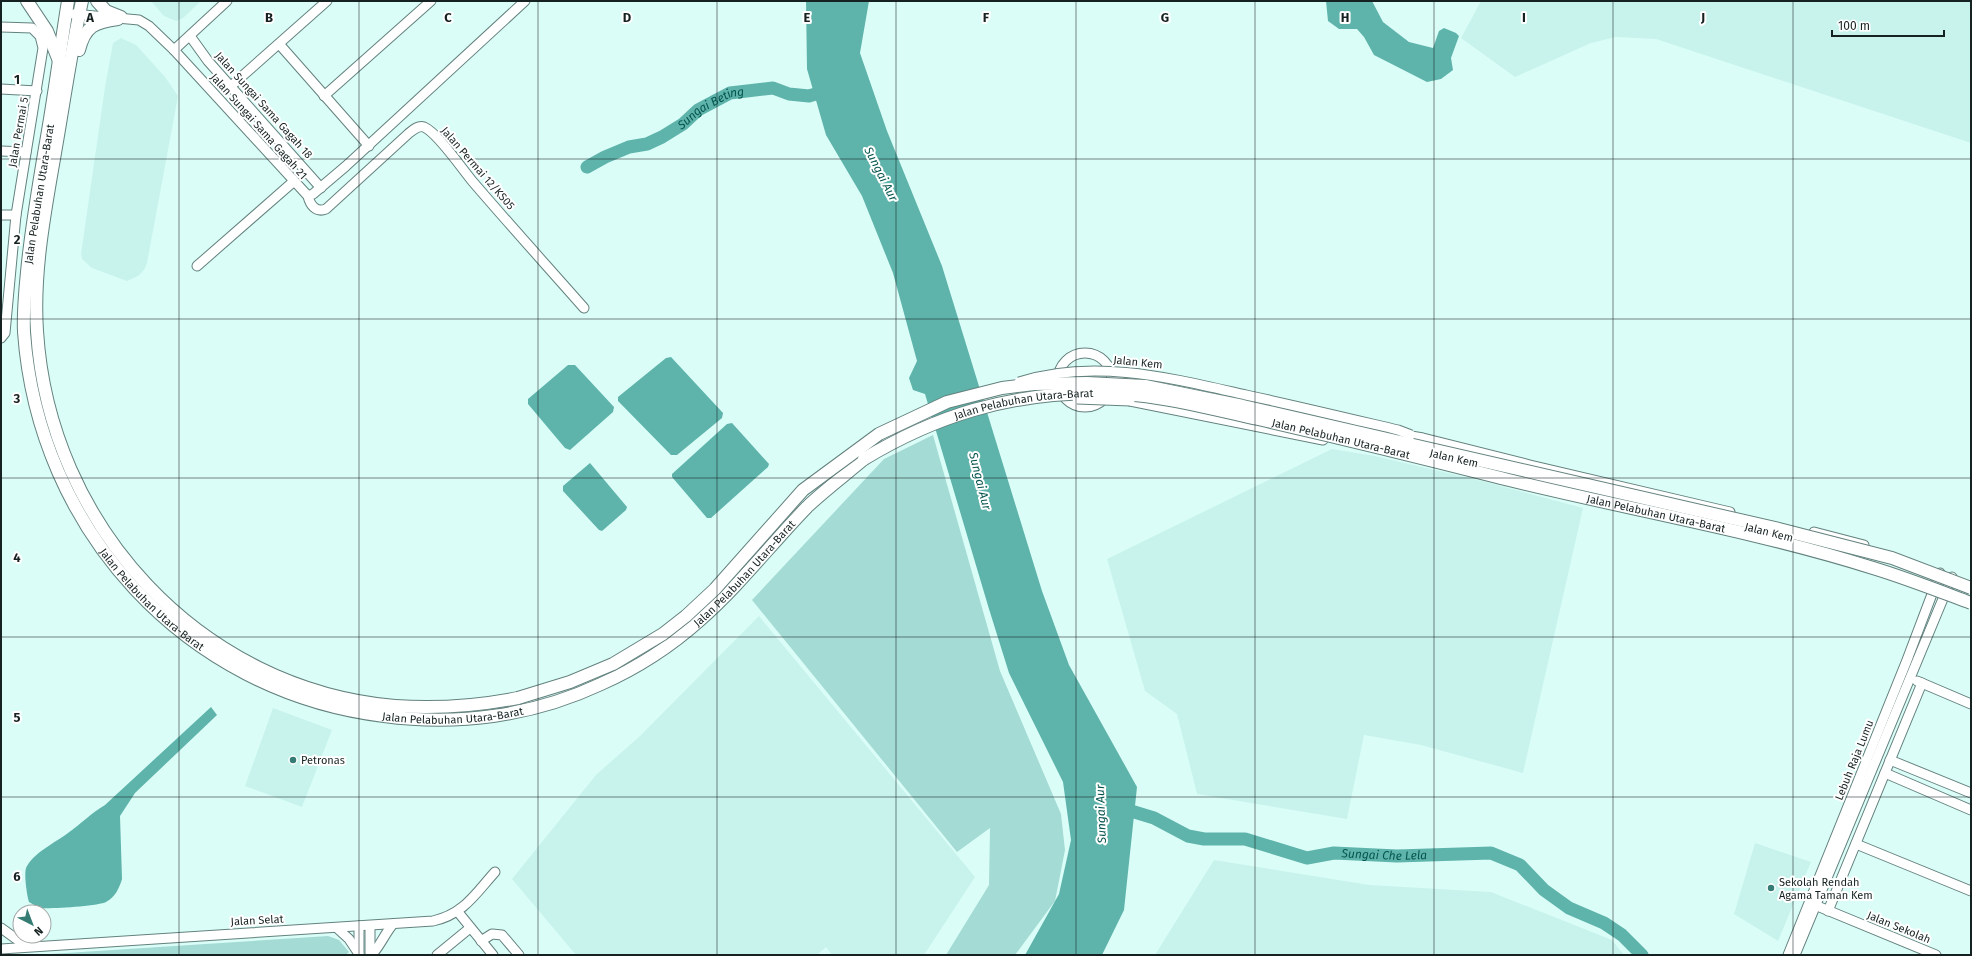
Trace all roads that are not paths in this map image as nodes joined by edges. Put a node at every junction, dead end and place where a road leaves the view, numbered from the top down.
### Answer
1 (27, 1) edge
2 (82, 1) edge
3 (97, 1) edge
4 (227, 1) edge
5 (327, 1) edge
6 (431, 1) edge
7 (525, 1) edge
8 (67, 7) edge
9 (79, 15) junction
10 (121, 19) junction
11 (1, 27) edge
12 (190, 36) junction
13 (280, 45) junction
14 (174, 50) junction
15 (60, 64) junction
16 (231, 86) junction
17 (1, 89) edge
18 (37, 91) junction
19 (324, 96) junction
20 (65, 98) junction
21 (368, 146) junction
22 (1, 151) edge
23 (26, 152) junction
24 (293, 182) junction
25 (321, 188) junction
26 (308, 196) junction
27 (1, 215) edge
28 (16, 216) junction
29 (197, 266) dead end
30 (5, 279) edge
31 (584, 308) dead end
32 (1, 338) edge
33 (1112, 377) junction
34 (1002, 388) junction
35 (1108, 395) junction
36 (1001, 402) junction
37 (1411, 435) junction
38 (1348, 444) junction
39 (1940, 573) junction
40 (1952, 577) junction
41 (1971, 581) edge
42 (1971, 588) edge
43 (1933, 592) junction
44 (1945, 597) junction
45 (1971, 603) edge
46 (1971, 606) edge
47 (1901, 674) junction
48 (1911, 678) junction
49 (1922, 683) junction
50 (1971, 704) edge
51 (1890, 760) junction
52 (1884, 773) junction
53 (1971, 793) edge
54 (1971, 810) edge
55 (1856, 844) junction
56 (495, 872) dead end
57 (1971, 891) edge
58 (1812, 904) junction
59 (1828, 911) junction
60 (458, 912) junction
61 (393, 924) junction
62 (359, 926) junction
63 (370, 926) junction
64 (1, 928) edge
65 (337, 928) junction
66 (470, 928) junction
67 (481, 942) junction
68 (26, 946) junction
69 (1, 948) edge
70 (359, 954) edge
71 (370, 955) edge
72 (437, 955) edge
73 (493, 955) edge
74 (519, 955) edge
75 (1788, 955) edge
76 (1795, 955) edge
77 (1936, 955) edge

1 - 15 main road
2 - 9 main road, Jalan Pelabuhan Utara-Barat
3 - 10 main road
4 - 12 street
5 - 13 street
6 - 19 street
7 - 21 street, Jalan Sungai Sama Gagah 21
8 - 9 street, Jalan Sungai Sama Gagah 21
8 - 15 main road, Jalan Pelabuhan Utara-Barat
9 - 10 street, Jalan Sungai Sama Gagah 21
9 - 20 main road, Jalan Pelabuhan Utara-Barat
10 - 14 street, Jalan Sungai Sama Gagah 21
10 - 20 main road
11 - 18 street, Jalan Permai 5
12 - 14 street
12 - 16 street, Jalan Sungai Sama Gagah 18
13 - 16 street
13 - 19 street
14 - 24 street, Jalan Sungai Sama Gagah 21
15 - 36 main road, Jalan Pelabuhan Utara-Barat, bridge
16 - 25 street, Jalan Sungai Sama Gagah 18
17 - 18 street
18 - 23 street, Jalan Permai 5
19 - 21 street
20 - 34 main road, Jalan Pelabuhan Utara-Barat, bridge
21 - 25 street, Jalan Sungai Sama Gagah 21
22 - 23 street
23 - 28 street, Jalan Permai 5
24 - 26 street, Jalan Sungai Sama Gagah 21
24 - 29 street
25 - 26 street, Jalan Sungai Sama Gagah 21
26 - 31 street, Jalan Permai 12/KS05
27 - 28 street
28 - 30 street, Jalan Permai 5
30 - 32 street, Jalan Permai 5
33 - 35 street
33 - 35 street
33 - 37 street, Jalan Kem
34 - 37 street, Jalan Kem, bridge
34 - 42 main road, Jalan Pelabuhan Utara-Barat, bridge
35 - 38 street, Jalan Kem
36 - 38 street, Jalan Kem, bridge
36 - 45 main road, Jalan Pelabuhan Utara-Barat, bridge
37 - 39 street, Jalan Kem
38 - 43 street, Jalan Kem
39 - 40 street, Jalan Kem
39 - 43 street, Lebuh Raja Lumu
40 - 41 street, Jalan Kem
40 - 44 street, Lebuh Raja Lumu
43 - 44 street, Jalan Kem
43 - 47 street, Lebuh Raja Lumu
44 - 46 street, Jalan Kem
44 - 48 street, Lebuh Raja Lumu
47 - 48 street
47 - 58 street, Lebuh Raja Lumu
48 - 49 street
48 - 58 street, Lebuh Raja Lumu
49 - 50 street
49 - 51 street
51 - 52 street
51 - 53 street
52 - 54 street
52 - 55 street
55 - 57 street
55 - 59 street
56 - 60 street, Jalan Selat
58 - 59 street, Jalan Sekolah
58 - 75 street, Lebuh Raja Lumu
58 - 76 street, Lebuh Raja Lumu
59 - 77 street, Jalan Sekolah
60 - 61 street, Jalan Selat
60 - 66 street
61 - 63 street, Jalan Selat
61 - 71 street
62 - 63 street, Jalan Selat
62 - 65 street, Jalan Selat
62 - 70 street
63 - 71 street
64 - 68 street
65 - 68 street, Jalan Selat
65 - 70 street
66 - 67 street
66 - 72 street
67 - 73 street
67 - 74 street
68 - 69 street, Jalan Selat

